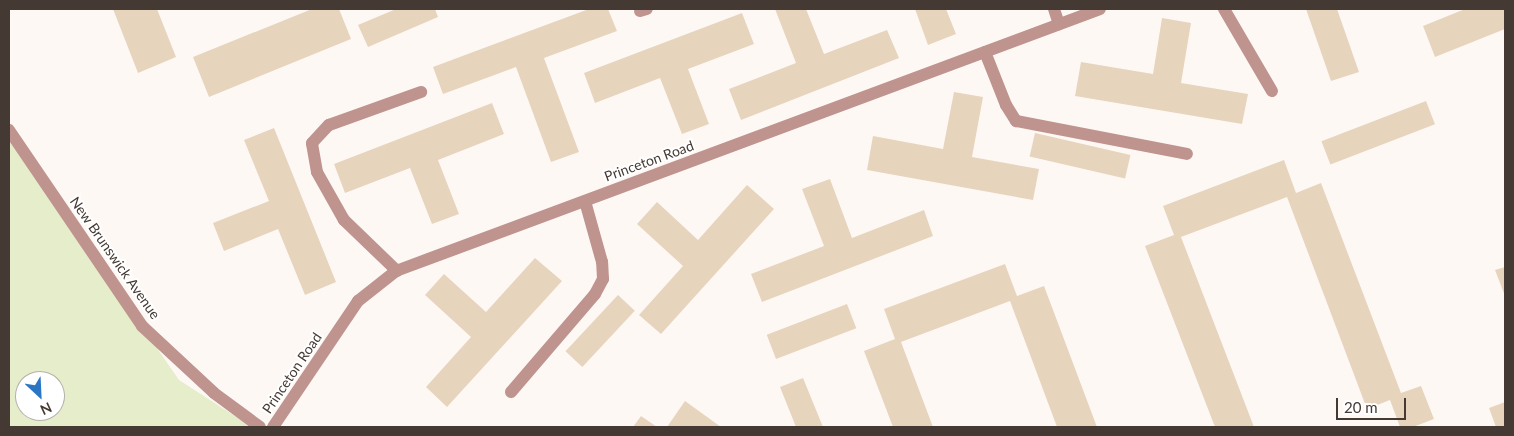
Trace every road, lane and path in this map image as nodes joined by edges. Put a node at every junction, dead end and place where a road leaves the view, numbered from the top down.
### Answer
1 (1054, 9) edge
2 (1100, 9) edge
3 (1224, 9) edge
4 (1059, 24) junction
5 (985, 52) junction
6 (1272, 91) dead end
7 (421, 92) dead end
8 (9, 130) edge
9 (1187, 154) dead end
10 (585, 201) junction
11 (397, 271) junction
12 (511, 392) dead end
13 (260, 427) edge
14 (273, 427) edge

1 - 4 street
2 - 4 street, Princeton Road
3 - 6 street
4 - 5 street, Princeton Road
5 - 9 street
5 - 10 street, Princeton Road
7 - 11 street
8 - 13 street, New Brunswick Avenue
10 - 11 street, Princeton Road
10 - 12 street
11 - 14 street, Princeton Road

